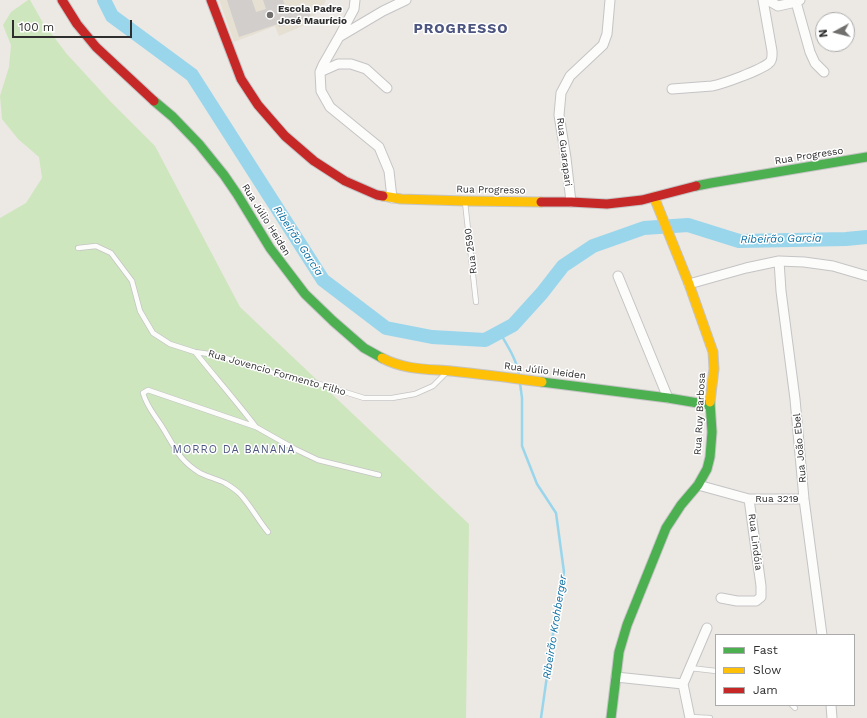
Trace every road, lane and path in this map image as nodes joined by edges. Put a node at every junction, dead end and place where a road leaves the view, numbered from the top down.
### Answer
1 (62, 0) edge
2 (211, 0) edge
3 (355, 0) edge
4 (406, 0) edge
5 (610, 0) edge
6 (763, 0) edge
7 (770, 0) edge
8 (798, 1) edge
9 (338, 37) junction
10 (320, 72) junction
11 (824, 72) dead end
12 (387, 88) dead end
13 (672, 89) dead end
14 (867, 157) edge
15 (654, 197) junction
16 (392, 198) junction
17 (465, 201) junction
18 (571, 202) junction
19 (78, 248) dead end
20 (779, 261) junction
21 (618, 276) dead end
22 (867, 276) edge
23 (689, 284) junction
24 (476, 302) dead end
25 (195, 352) junction
26 (449, 371) junction
27 (668, 398) junction
28 (710, 404) junction
29 (256, 427) junction
30 (379, 475) dead end
31 (698, 485) junction
32 (750, 499) junction
33 (804, 499) junction
34 (268, 532) dead end
35 (721, 598) dead end
36 (707, 628) dead end
37 (822, 634) edge
38 (690, 668) junction
39 (715, 671) edge
40 (616, 677) junction
41 (683, 684) junction
42 (831, 706) edge
43 (690, 717) edge
44 (611, 718) edge
45 (710, 718) edge
46 (832, 718) edge

1 - 26 street, Rua Júlio Heiden
2 - 16 street, Rua Progresso
3 - 9 street
4 - 9 street
5 - 18 street, Rua Guarapari
6 - 13 street
7 - 8 street
8 - 11 street
9 - 10 street
10 - 12 street
10 - 16 street
14 - 15 street, Rua Progresso
15 - 18 street, Rua Progresso
15 - 23 street, Rua Ruy Barbosa
16 - 17 street, Rua Progresso
17 - 18 street, Rua Progresso
17 - 24 lane, Rua 2590
19 - 25 lane
20 - 22 street
20 - 23 street
20 - 33 street, Rua João Ebel
21 - 27 street
23 - 28 street, Rua Ruy Barbosa
25 - 26 lane, Rua Jovencio Formento Filho
25 - 29 lane, Rua Jovencio Formento Filho
26 - 27 street, Rua Júlio Heiden
27 - 28 street, Rua Júlio Heiden
28 - 31 street, Rua Ruy Barbosa
29 - 30 lane
29 - 34 lane
31 - 32 street, Rua Lindóia
31 - 40 street, Rua Ruy Barbosa
32 - 33 street, Rua 3219
32 - 35 street, Rua Lindóia
33 - 37 street, Rua João Ebel
36 - 38 street
38 - 39 lane
38 - 41 street
40 - 41 street
40 - 44 street, Rua Ruy Barbosa
41 - 43 street
42 - 46 street
43 - 45 lane

